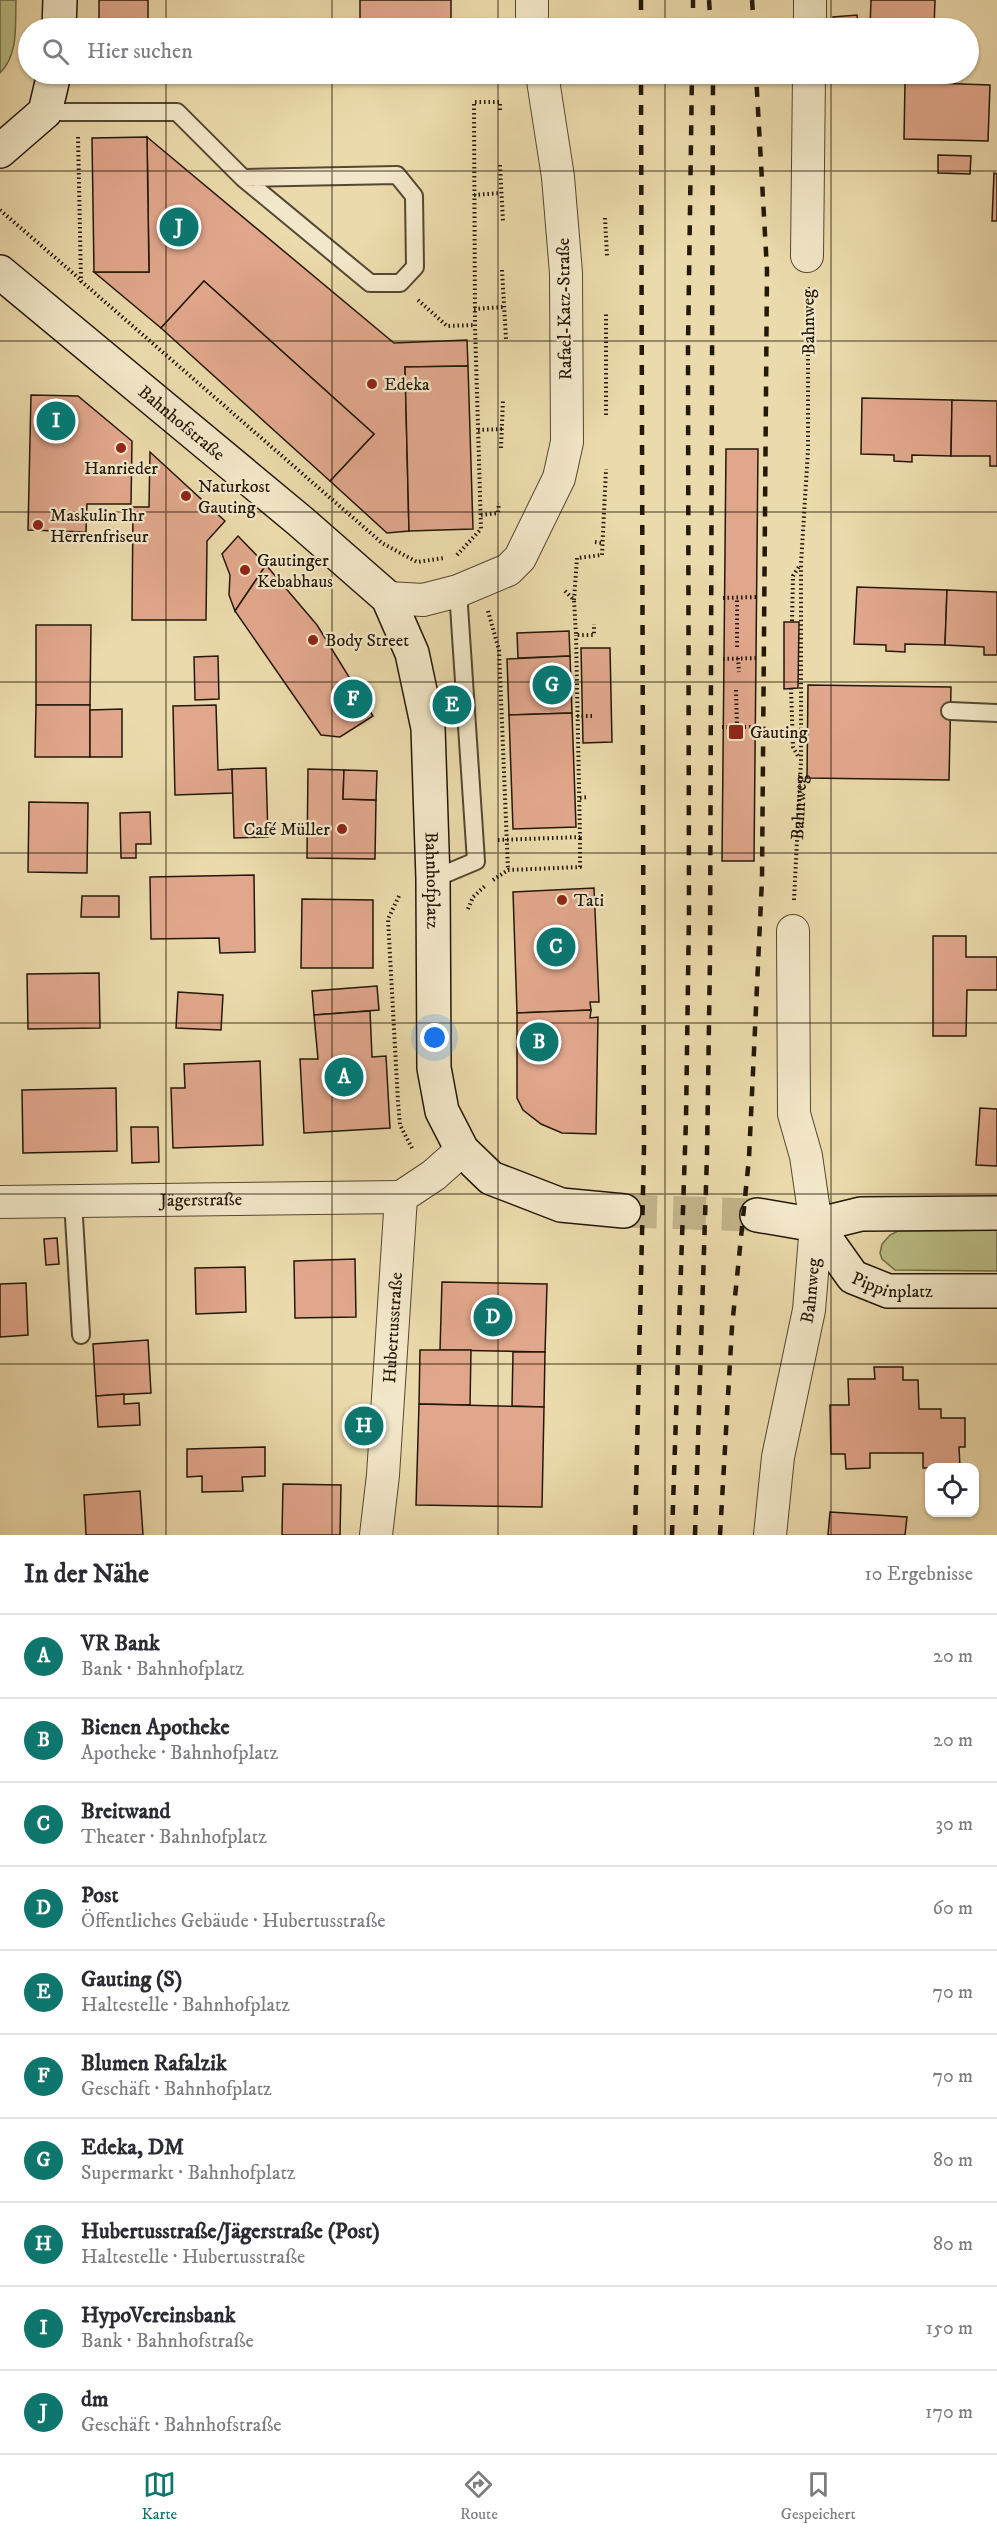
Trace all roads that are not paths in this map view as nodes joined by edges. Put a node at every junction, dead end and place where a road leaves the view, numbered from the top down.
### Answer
1 (60, 0) edge
2 (532, 0) edge
3 (810, 0) edge
4 (59, 18) edge
5 (532, 18) edge
6 (810, 18) edge
7 (52, 84) edge
8 (544, 84) edge
9 (809, 84) edge
10 (45, 112) junction
11 (0, 152) edge
12 (243, 178) junction
13 (807, 256) road end
14 (0, 272) edge
15 (466, 587) junction
16 (388, 598) junction
17 (950, 711) dead end
18 (997, 713) edge
19 (433, 879) junction
20 (793, 931) road end
21 (462, 1150) junction
22 (401, 1197) junction
23 (73, 1201) junction
24 (0, 1202) edge
25 (624, 1211) tunnel mouth
26 (997, 1213) edge
27 (757, 1215) tunnel mouth
28 (816, 1225) junction
29 (997, 1291) edge
30 (81, 1335) dead end
31 (376, 1535) edge
32 (770, 1535) edge

1 - 4 street
2 - 5 street
3 - 6 street
7 - 10 street
8 - 15 street, Rafael-Katz-Straße
9 - 13 street
10 - 11 street
10 - 12 lane
12 - 12 lane
14 - 16 street, Bahnhofstraße
15 - 16 street
15 - 19 lane
16 - 19 street, Bahnhofplatz
17 - 18 lane
19 - 21 street, Bahnhofplatz
20 - 28 street, Bahnweg
21 - 22 street
21 - 25 street, Bahnhofplatz
22 - 23 street, Jägerstraße
22 - 31 street, Hubertusstraße
23 - 24 street, Jägerstraße
23 - 30 lane
26 - 28 street
27 - 28 street
28 - 29 street, Pippinplatz
28 - 32 street, Bahnweg

